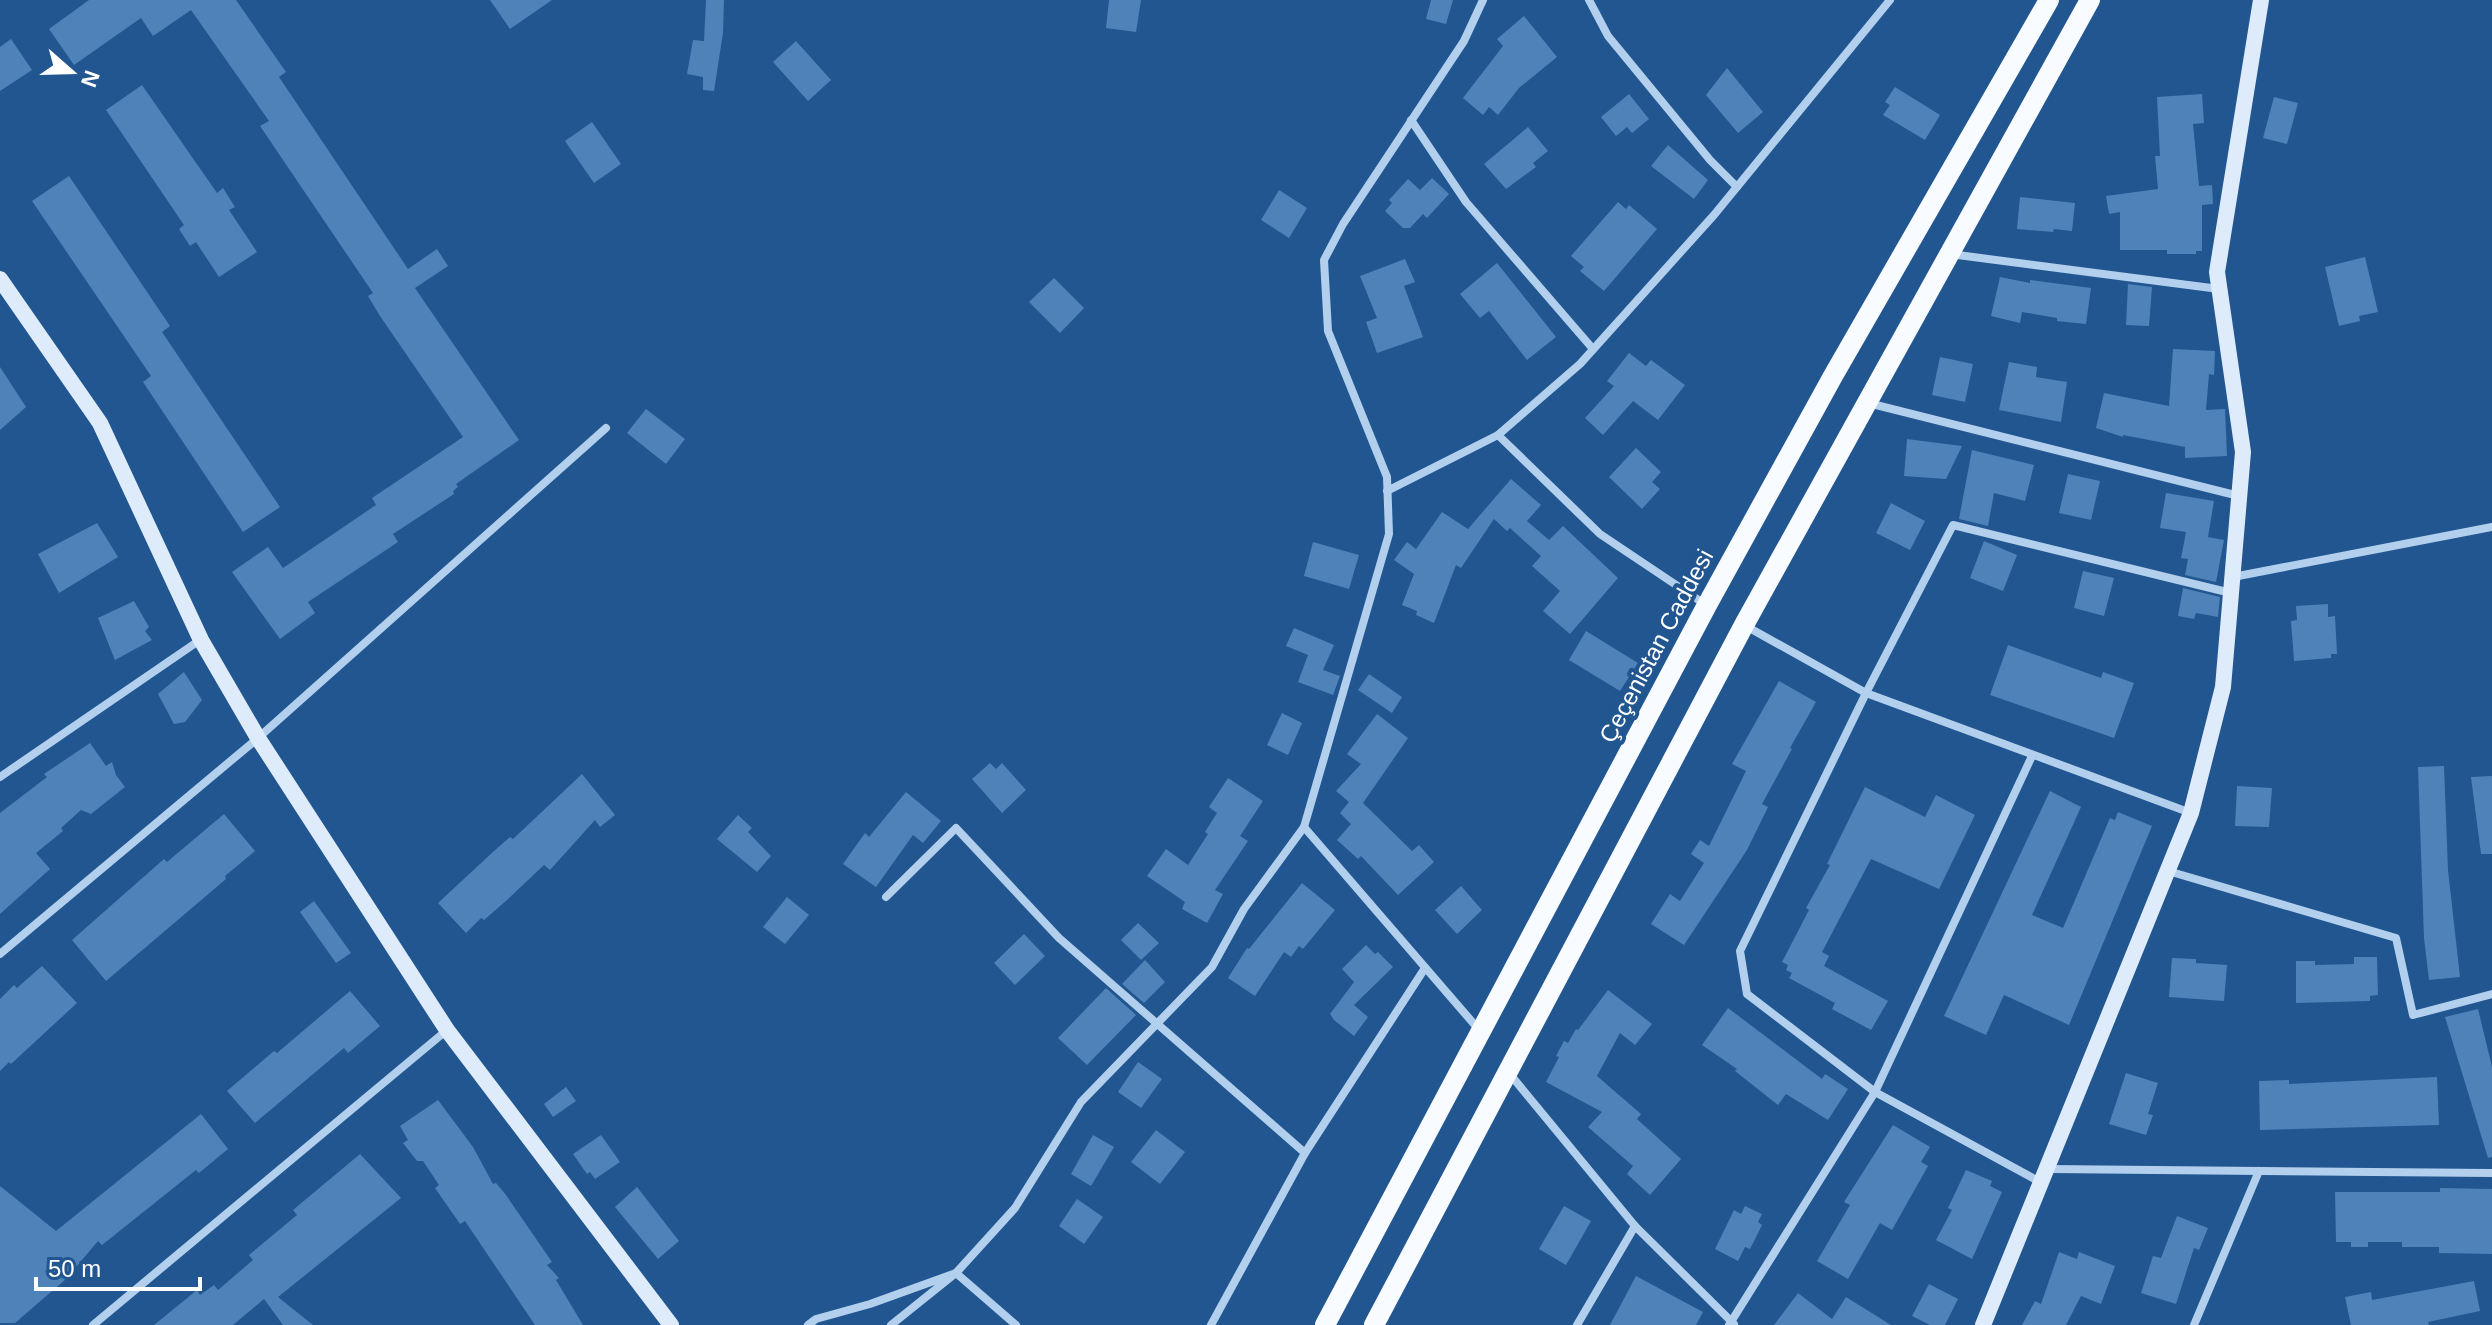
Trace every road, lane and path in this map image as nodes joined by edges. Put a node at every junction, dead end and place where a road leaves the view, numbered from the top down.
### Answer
1 (1483, 0) edge
2 (1589, 0) edge
3 (1890, 0) edge
4 (2049, 0) edge
5 (2090, 0) edge
6 (2261, 0) edge
7 (1411, 120) junction
8 (1737, 187) junction
9 (1948, 254) junction
10 (0, 279) edge
11 (2219, 289) junction
12 (1593, 349) junction
13 (1866, 402) junction
14 (606, 428) dead end
15 (1498, 435) junction
16 (1387, 491) junction
17 (2240, 497) junction
18 (2492, 527) edge
19 (2232, 586) junction
20 (1707, 605) junction
21 (1744, 625) junction
22 (201, 640) junction
23 (1866, 693) junction
24 (258, 738) junction
25 (2032, 756) junction
26 (0, 777) edge
27 (2191, 813) junction
28 (1304, 827) junction
29 (2168, 871) junction
30 (886, 897) dead end
31 (0, 954) edge
32 (1425, 968) junction
33 (2492, 994) edge
34 (1158, 1023) junction
35 (447, 1030) junction
36 (1480, 1031) junction
37 (1507, 1071) junction
38 (1875, 1092) junction
39 (1305, 1153) junction
40 (2259, 1171) junction
41 (2492, 1173) edge
42 (2045, 1176) junction
43 (1635, 1226) junction
44 (956, 1273) junction
45 (1732, 1324) edge
46 (93, 1325) edge
47 (671, 1325) edge
48 (808, 1325) edge
49 (891, 1325) edge
50 (1016, 1325) edge
51 (1211, 1325) edge
52 (1325, 1325) edge
53 (1374, 1325) edge
54 (1577, 1325) edge
55 (1983, 1325) edge
56 (2194, 1325) edge

1 - 7 street
2 - 8 street
3 - 8 street
4 - 20 main road, Çeçenistan Caddesi
5 - 9 main road
6 - 11 street
7 - 12 street
7 - 16 street
8 - 12 street
9 - 11 street
9 - 13 main road
10 - 22 street
11 - 17 street
12 - 15 street
13 - 17 street
13 - 21 main road
14 - 24 street
15 - 16 street
15 - 20 street
16 - 28 street
17 - 19 street
18 - 19 street
19 - 23 street
19 - 27 street
20 - 36 main road, Çeçenistan Caddesi
21 - 23 street
21 - 37 main road
22 - 24 street
22 - 26 street
23 - 25 street
23 - 38 street
24 - 31 street
24 - 35 street
25 - 27 street
25 - 38 street
27 - 29 street
28 - 32 street
28 - 34 street
29 - 33 street
29 - 42 street
30 - 34 street
32 - 36 street
32 - 39 street
34 - 39 street
34 - 44 street
35 - 46 street
35 - 47 street
36 - 52 main road, Çeçenistan Caddesi
37 - 43 street
37 - 53 main road
38 - 42 street
38 - 45 street
39 - 51 street
40 - 41 street
40 - 42 street
40 - 56 street
42 - 55 street
43 - 45 street
43 - 54 street
44 - 48 street
44 - 49 street
44 - 50 street

